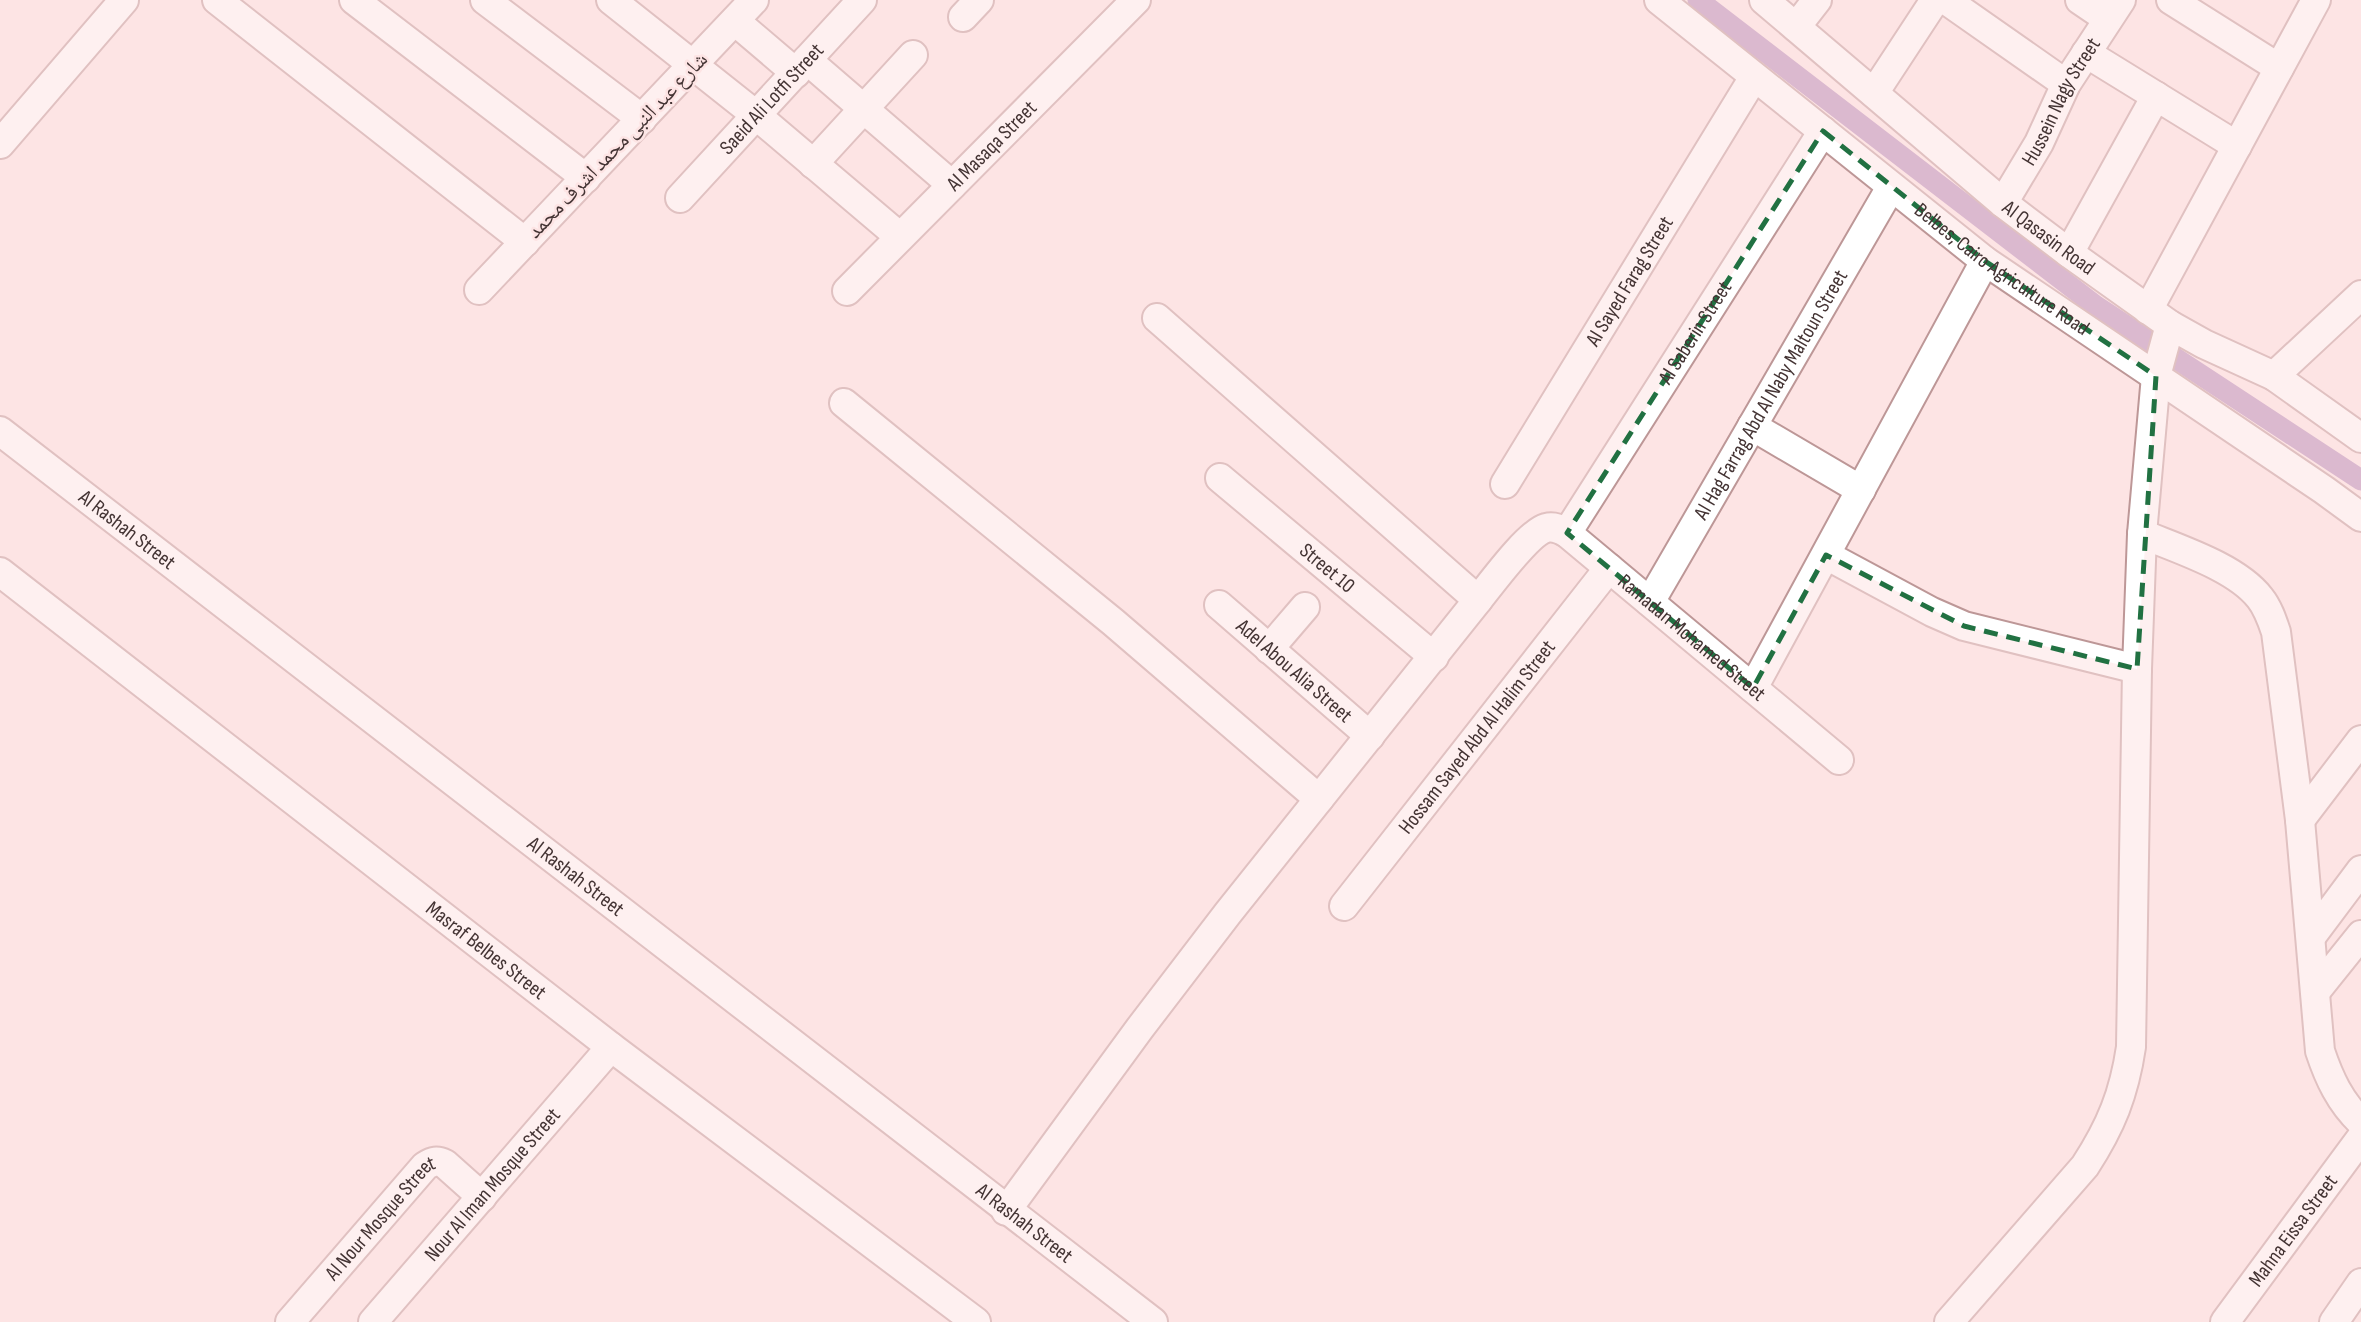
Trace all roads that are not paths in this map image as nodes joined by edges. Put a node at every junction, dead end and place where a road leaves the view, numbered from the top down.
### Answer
1 (124, 0) edge
2 (217, 0) edge
3 (354, 0) edge
4 (485, 0) edge
5 (611, 0) edge
6 (862, 0) edge
7 (1136, 0) edge
8 (1659, 0) edge
9 (1764, 0) edge
10 (1817, 0) edge
11 (1935, 0) edge
12 (1946, 0) edge
13 (2080, 0) edge
14 (2171, 0) edge
15 (2316, 0) edge
16 (744, 7) edge
17 (245, 9) edge
18 (2115, 10) edge
19 (1796, 27) junction
20 (2086, 53) junction
21 (913, 55) dead end
22 (693, 65) junction
23 (801, 66) junction
24 (2279, 68) junction
25 (1754, 77) junction
26 (2066, 84) junction
27 (1874, 93) junction
28 (2156, 96) junction
29 (864, 108) junction
30 (756, 115) junction
31 (642, 119) junction
32 (1822, 131) junction
33 (0, 144) edge
34 (2237, 146) junction
35 (813, 164) junction
36 (586, 178) junction
37 (952, 185) junction
38 (1891, 187) junction
39 (680, 198) dead end
40 (2003, 203) junction
41 (900, 237) junction
42 (525, 242) junction
43 (2069, 253) junction
44 (1985, 261) junction
45 (479, 290) dead end
46 (847, 291) dead end
47 (2361, 295) edge
48 (1157, 318) dead end
49 (2162, 323) junction
50 (2158, 370) junction
51 (2274, 376) junction
52 (844, 403) dead end
53 (1752, 426) junction
54 (0, 431) edge
55 (2361, 438) edge
56 (1220, 478) dead end
57 (1506, 484) dead end
58 (1861, 490) junction
59 (2361, 517) edge
60 (1567, 533) junction
61 (2142, 534) junction
62 (1826, 555) junction
63 (1609, 568) junction
64 (0, 572) edge
65 (1478, 600) junction
66 (1650, 602) junction
67 (1219, 606) dead end
68 (1305, 607) dead end
69 (1269, 649) junction
70 (1434, 657) junction
71 (2137, 669) junction
72 (1753, 688) junction
73 (1370, 736) junction
74 (2361, 740) edge
75 (1839, 760) dead end
76 (1319, 799) junction
77 (2300, 820) junction
78 (2361, 870) edge
79 (1344, 906) dead end
80 (2361, 935) edge
81 (2311, 937) junction
82 (2316, 991) junction
83 (611, 1046) junction
84 (2361, 1122) edge
85 (2361, 1138) edge
86 (481, 1197) junction
87 (1006, 1210) junction
88 (2361, 1283) edge
89 (290, 1322) edge
90 (373, 1322) edge
91 (976, 1322) edge
92 (1153, 1322) edge
93 (1949, 1322) edge
94 (2225, 1322) edge
95 (2334, 1322) edge

1 - 33 street
2 - 17 street
3 - 36 street
4 - 31 street
5 - 22 street
6 - 23 street, Saeid Ali Lotfi Street
7 - 37 street, Al Masaqa Street
8 - 25 street, Belbes, Cairo Agriculture Road
9 - 19 street, Al Qasasin Road
10 - 19 street
11 - 27 street
12 - 26 street
13 - 18 street
14 - 24 street
15 - 24 street
16 - 22 street, شارع عبد النبى محمد اشرف محمد
16 - 23 street
17 - 42 street
18 - 20 street, Hussein Nagy Street
19 - 27 street, Al Qasasin Road
20 - 26 street, Hussein Nagy Street
20 - 28 street
21 - 29 street
22 - 30 street
22 - 31 street, شارع عبد النبى محمد اشرف محمد
23 - 29 street
23 - 30 street, Saeid Ali Lotfi Street
24 - 34 street
25 - 32 street, Belbes, Cairo Agriculture Road
25 - 57 street, Al Sayed Farag Street
26 - 40 street, Hussein Nagy Street
27 - 40 street, Al Qasasin Road
28 - 34 street
28 - 43 street
29 - 35 street
29 - 37 street
30 - 35 street
30 - 39 street, Saeid Ali Lotfi Street
31 - 36 street, شارع عبد النبى محمد اشرف محمد
32 - 38 street, Belbes, Cairo Agriculture Road
32 - 60 street, Al Saberin Street
34 - 49 street
35 - 41 street
36 - 42 street, شارع عبد النبى محمد اشرف محمد
37 - 41 street, Al Masaqa Street
38 - 44 street, Belbes, Cairo Agriculture Road
38 - 53 street, Al Hag Farrag Abd Al Naby Maltoun Street
40 - 43 street, Al Qasasin Road
41 - 46 street, Al Masaqa Street
42 - 45 street, شارع عبد النبى محمد اشرف محمد
43 - 49 street, Al Qasasin Road
44 - 50 street, Belbes, Cairo Agriculture Road
44 - 58 street
47 - 51 street
48 - 65 street
49 - 50 street
49 - 51 street, Al Qasasin Road
50 - 59 street, Belbes, Cairo Agriculture Road
50 - 61 street
51 - 55 street, Al Qasasin Road
52 - 76 street
53 - 58 street
53 - 66 street, Al Hag Farrag Abd Al Naby Maltoun Street
54 - 87 street, Al Rashah Street
56 - 70 street, Street 10
58 - 62 street
60 - 63 street, Ramadan Mohamed Street
60 - 65 street
61 - 71 street
61 - 77 street
62 - 71 street
62 - 72 street
63 - 66 street, Ramadan Mohamed Street
63 - 79 street, Hossam Sayed Abd Al Halim Street
64 - 83 street, Masraf Belbes Street
65 - 70 street
66 - 72 street, Ramadan Mohamed Street
67 - 69 street, Adel Abou Alia Street
68 - 69 street
69 - 73 street, Adel Abou Alia Street
70 - 73 street
71 - 93 street
72 - 75 street, Ramadan Mohamed Street
73 - 76 street
74 - 77 street
76 - 87 street
77 - 81 street
78 - 81 street
80 - 82 street
81 - 82 street
82 - 84 street
83 - 86 street, Nour Al Iman Mosque Street
83 - 91 street, Masraf Belbes Street
85 - 94 street, Mahna Eissa Street
86 - 89 street, Al Nour Mosque Street
86 - 90 street, Nour Al Iman Mosque Street
87 - 92 street, Al Rashah Street
88 - 95 street

